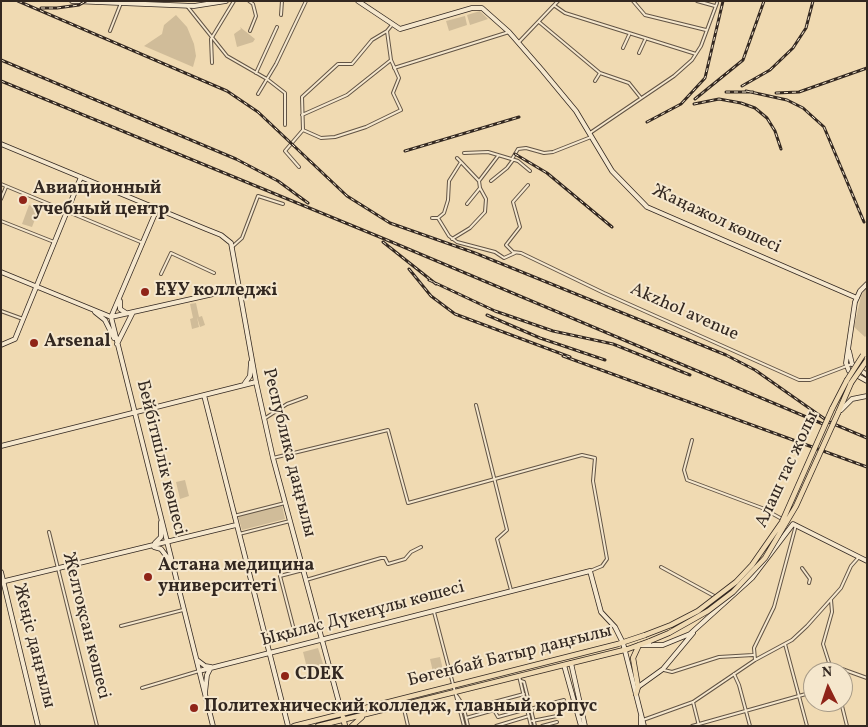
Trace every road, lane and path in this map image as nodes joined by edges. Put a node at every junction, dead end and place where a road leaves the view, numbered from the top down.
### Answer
1 (72, 1) edge
2 (226, 1) edge
3 (234, 1) edge
4 (249, 1) edge
5 (282, 1) edge
6 (306, 1) edge
7 (358, 1) edge
8 (558, 1) edge
9 (633, 1) edge
10 (696, 1) edge
11 (125, 3) edge
12 (186, 6) junction
13 (554, 6) junction
14 (281, 15) dead end
15 (539, 22) junction
16 (391, 26) junction
17 (277, 27) dead end
18 (707, 30) junction
19 (110, 31) dead end
20 (250, 31) dead end
21 (387, 31) junction
22 (509, 32) junction
23 (629, 35) junction
24 (211, 39) junction
25 (645, 40) junction
26 (519, 42) junction
27 (623, 48) dead end
28 (639, 53) dead end
29 (696, 54) junction
30 (391, 60) junction
31 (212, 63) dead end
32 (394, 68) junction
33 (256, 72) junction
34 (600, 73) junction
35 (267, 78) junction
36 (596, 81) dead end
37 (258, 94) dead end
38 (641, 98) junction
39 (302, 115) junction
40 (285, 125) dead end
41 (303, 130) junction
42 (590, 135) junction
43 (3, 145) edge
44 (464, 153) dead end
45 (498, 156) junction
46 (458, 158) dead end
47 (512, 159) junction
48 (461, 162) junction
49 (299, 167) dead end
50 (530, 171) dead end
51 (81, 177) junction
52 (479, 181) junction
53 (492, 181) dead end
54 (1, 184) edge
55 (528, 185) dead end
56 (6, 186) junction
57 (480, 188) junction
58 (1, 199) edge
59 (283, 204) dead end
60 (467, 204) dead end
61 (157, 209) junction
62 (67, 212) junction
63 (432, 218) dead end
64 (438, 218) junction
65 (1, 221) edge
66 (452, 239) junction
67 (54, 242) junction
68 (143, 242) junction
69 (231, 245) junction
70 (514, 253) junction
71 (1, 272) edge
72 (214, 273) dead end
73 (161, 274) dead end
74 (867, 284) edge
75 (36, 287) junction
76 (240, 288) junction
77 (122, 293) junction
78 (857, 298) junction
79 (1, 310) edge
80 (92, 310) junction
81 (133, 312) junction
82 (111, 317) junction
83 (23, 319) junction
84 (117, 344) junction
85 (1, 345) edge
86 (849, 346) junction
87 (865, 353) edge
88 (251, 354) junction
89 (867, 360) edge
90 (852, 364) junction
91 (846, 365) junction
92 (867, 373) edge
93 (849, 381) junction
94 (867, 381) edge
95 (256, 382) junction
96 (238, 386) junction
97 (204, 395) junction
98 (867, 396) edge
99 (306, 397) dead end
100 (476, 405) dead end
101 (134, 412) junction
102 (838, 413) junction
103 (264, 419) junction
104 (692, 440) dead end
105 (1, 446) edge
106 (273, 458) junction
107 (494, 480) junction
108 (285, 503) junction
109 (234, 516) junction
110 (162, 520) junction
111 (290, 521) junction
112 (236, 525) junction
113 (795, 525) junction
114 (49, 532) dead end
115 (239, 534) junction
116 (167, 542) junction
117 (153, 545) junction
118 (147, 547) junction
119 (421, 547) dead end
120 (859, 557) junction
121 (867, 561) edge
122 (172, 564) junction
123 (661, 567) dead end
124 (802, 568) dead end
125 (58, 569) junction
126 (303, 570) junction
127 (590, 571) junction
128 (1, 572) edge
129 (306, 580) junction
130 (2, 582) edge
131 (808, 583) dead end
132 (511, 590) junction
133 (831, 600) junction
134 (726, 603) junction
135 (184, 610) junction
136 (434, 611) junction
137 (121, 626) dead end
138 (698, 627) junction
139 (294, 630) dead end
140 (645, 635) joint
141 (322, 640) junction
142 (650, 640) joint
143 (623, 643) junction
144 (785, 644) junction
145 (639, 645) junction
146 (624, 650) junction
147 (278, 651) junction
148 (269, 654) junction
149 (753, 655) junction
150 (196, 659) junction
151 (755, 660) junction
152 (829, 662) edge
153 (571, 663) junction
154 (271, 664) junction
155 (564, 665) junction
156 (215, 667) junction
157 (210, 669) junction
158 (663, 669) junction
159 (199, 671) junction
160 (853, 673) edge
161 (734, 674) junction
162 (520, 678) junction
163 (867, 678) edge
164 (572, 680) junction
165 (454, 686) junction
166 (638, 687) junction
167 (142, 688) dead end
168 (456, 694) junction
169 (524, 694) junction
170 (636, 694) junction
171 (205, 695) junction
172 (803, 695) edge
173 (799, 696) junction
174 (564, 700) dead end
175 (693, 702) junction
176 (403, 705) junction
177 (529, 709) junction
178 (746, 709) junction
179 (464, 710) junction
180 (843, 712) edge
181 (370, 713) junction
182 (342, 714) junction
183 (641, 714) junction
184 (562, 715) dead end
185 (529, 716) junction
186 (466, 718) junction
187 (343, 720) junction
188 (643, 720) junction
189 (532, 721) junction
190 (556, 722) dead end
191 (212, 724) edge
192 (699, 725) edge
193 (38, 726) edge
194 (96, 726) edge
195 (288, 726) edge
196 (294, 726) edge
197 (318, 726) edge
198 (345, 726) edge
199 (352, 726) edge
200 (408, 726) edge
201 (466, 726) edge
202 (496, 726) edge
203 (533, 726) edge
204 (542, 726) edge
205 (583, 726) edge
206 (642, 726) edge
207 (692, 726) edge
208 (750, 726) edge
209 (807, 726) edge
210 (846, 726) edge

1 - 11 main road
2 - 12 main road
3 - 24 street
4 - 20 street
5 - 14 street
6 - 35 street
7 - 16 main road
8 - 13 street
9 - 18 street
10 - 18 street
11 - 12 main road
11 - 19 street
12 - 24 street
13 - 15 street
13 - 23 street
15 - 26 street
15 - 34 street
16 - 21 street
16 - 22 main road, Жаңажол көшесі
17 - 33 street
18 - 29 street
21 - 30 street
21 - 39 street
22 - 26 main road, Жаңажол көшесі
22 - 32 street
23 - 25 street
23 - 27 street
24 - 31 street
24 - 33 street
25 - 28 street
25 - 29 street
26 - 42 main road, Жаңажол көшесі
29 - 38 street
30 - 32 street
30 - 39 street
32 - 41 street
33 - 35 street
34 - 36 street
34 - 38 street
35 - 37 street
35 - 40 street
38 - 42 street
39 - 41 street
41 - 49 street
42 - 47 street
42 - 78 main road, Жаңажол көшесі
43 - 51 main road
44 - 45 street
45 - 47 street
45 - 52 street
46 - 48 street
47 - 50 street
47 - 53 street
48 - 52 street
48 - 64 street
51 - 61 main road
51 - 62 main road
52 - 57 street
54 - 56 street
55 - 70 street
56 - 58 street
56 - 62 street
57 - 60 street
57 - 66 street
59 - 69 street
61 - 68 main road
61 - 69 main road
62 - 67 main road
62 - 68 street
63 - 64 street
64 - 66 street
65 - 67 street
66 - 70 street, Akzhol avenue
67 - 75 main road
68 - 77 main road
69 - 76 main road, Республика даңғылы
70 - 91 street, Akzhol avenue
71 - 75 main road
72 - 73 street
74 - 78 main road
75 - 80 main road
75 - 83 main road
76 - 81 main road
76 - 88 main road, Республика даңғылы
77 - 81 main road
77 - 82 main road
78 - 86 main road
79 - 83 street
80 - 82 main road
80 - 84 main road
81 - 82 main road
81 - 84 main road
82 - 84 main road, Бейбітшілік көшесі
83 - 85 main road
84 - 101 main road, Бейбітшілік көшесі
86 - 90 main road
86 - 91 main road
87 - 93 main road, Алаш тас жолы, bridge
88 - 95 main road, Республика даңғылы
88 - 96 main road
89 - 93 main road, Алаш тас жолы, bridge
90 - 91 street, Akzhol avenue
90 - 92 main road
91 - 94 main road
93 - 102 main road, Алаш тас жолы
93 - 140 main road, Алаш тас жолы, bridge
95 - 96 main road
95 - 103 main road, Республика даңғылы
96 - 97 main road
97 - 101 main road
97 - 109 main road
98 - 102 main road
99 - 103 street
100 - 107 street
101 - 105 main road
101 - 110 main road, Бейбітшілік көшесі
102 - 142 main road, Алаш тас жолы, bridge
103 - 106 main road, Республика даңғылы
104 - 113 street
106 - 107 street
106 - 108 main road, Республика даңғылы
107 - 127 street
107 - 132 street
108 - 109 street
108 - 111 main road, Республика даңғылы
109 - 112 main road
110 - 116 main road, Бейбітшілік көшесі
110 - 117 main road
111 - 115 street
111 - 126 main road, Республика даңғылы
112 - 115 main road
112 - 116 main road
113 - 120 main road
113 - 134 main road
113 - 149 street
114 - 125 street, Желтоқсан көшесі
115 - 148 main road
116 - 117 main road
116 - 122 main road, Бейбітшілік көшесі
117 - 118 main road
118 - 122 main road
118 - 125 main road
119 - 129 street
120 - 121 main road
120 - 133 street
122 - 135 main road, Бейбітшілік көшесі
123 - 134 street
124 - 131 street
125 - 130 main road
125 - 194 street, Желтоқсан көшесі
126 - 129 main road, Республика даңғылы
126 - 139 street
127 - 132 main road, Ықылас Дүкенұлы көшесі
127 - 143 main road
128 - 130 main road, Жеңіс даңғылы
129 - 141 main road, Республика даңғылы
130 - 193 main road, Жеңіс даңғылы
132 - 136 main road, Ықылас Дүкенұлы көшесі
133 - 144 street
133 - 152 street
134 - 138 main road
135 - 137 street
135 - 150 main road, Бейбітшілік көшесі
136 - 141 main road, Ықылас Дүкенұлы көшесі
136 - 165 street
138 - 145 main road
138 - 158 main road
140 - 143 main road, Бөгенбай Батыр даңғылы
141 - 147 main road, Ықылас Дүкенұлы көшесі
141 - 182 main road, Республика даңғылы
142 - 145 main road, Бөгенбай Батыр даңғылы
143 - 146 main road
143 - 165 main road, Бөгенбай Батыр даңғылы
144 - 151 street
144 - 173 street
145 - 146 main road, Бөгенбай Батыр даңғылы
145 - 166 main road
146 - 153 main road, Бөгенбай Батыр даңғылы
146 - 170 main road
147 - 148 main road, Ықылас Дүкенұлы көшесі
147 - 154 main road
148 - 154 main road
148 - 156 main road, Ықылас Дүкенұлы көшесі
149 - 151 street
149 - 158 street
150 - 156 main road
150 - 159 main road, Бейбітшілік көшесі
151 - 161 street
153 - 155 main road, Бөгенбай Батыр даңғылы
153 - 164 main road
154 - 195 main road
155 - 162 main road, Бөгенбай Батыр даңғылы
155 - 164 main road
156 - 157 main road, Ықылас Дүкенұлы көшесі
157 - 159 main road, Ықылас Дүкенұлы көшесі
157 - 171 main road
158 - 166 main road
159 - 167 street, Ықылас Дүкенұлы көшесі
159 - 171 main road, Бейбітшілік көшесі
160 - 163 street
161 - 175 street
161 - 178 street
162 - 168 main road, Бөгенбай Батыр даңғылы
162 - 169 street
162 - 177 street
164 - 205 main road
165 - 168 street
165 - 182 main road, Бөгенбай Батыр даңғылы
166 - 170 main road
168 - 176 main road, Бөгенбай Батыр даңғылы
168 - 179 street
168 - 201 street
169 - 177 street
169 - 179 street
170 - 183 main road
171 - 191 main road, Бейбітшілік көшесі
172 - 173 street
173 - 178 street
173 - 209 street
174 - 177 street
175 - 188 street
175 - 192 street
176 - 181 main road, Бөгенбай Батыр даңғылы
176 - 200 street
177 - 185 street
177 - 186 street
177 - 189 street
178 - 192 street
178 - 208 street
179 - 186 street
180 - 210 street
181 - 187 main road, Бөгенбай Батыр даңғылы
181 - 199 main road
182 - 187 main road, Республика даңғылы
182 - 196 main road, Бөгенбай Батыр даңғылы
183 - 188 main road
183 - 206 main road
184 - 189 street
185 - 189 street
185 - 202 street
186 - 201 street
187 - 197 main road, Бөгенбай Батыр даңғылы
187 - 198 main road, Республика даңғылы
188 - 206 main road
189 - 203 street
190 - 204 street
192 - 207 street

